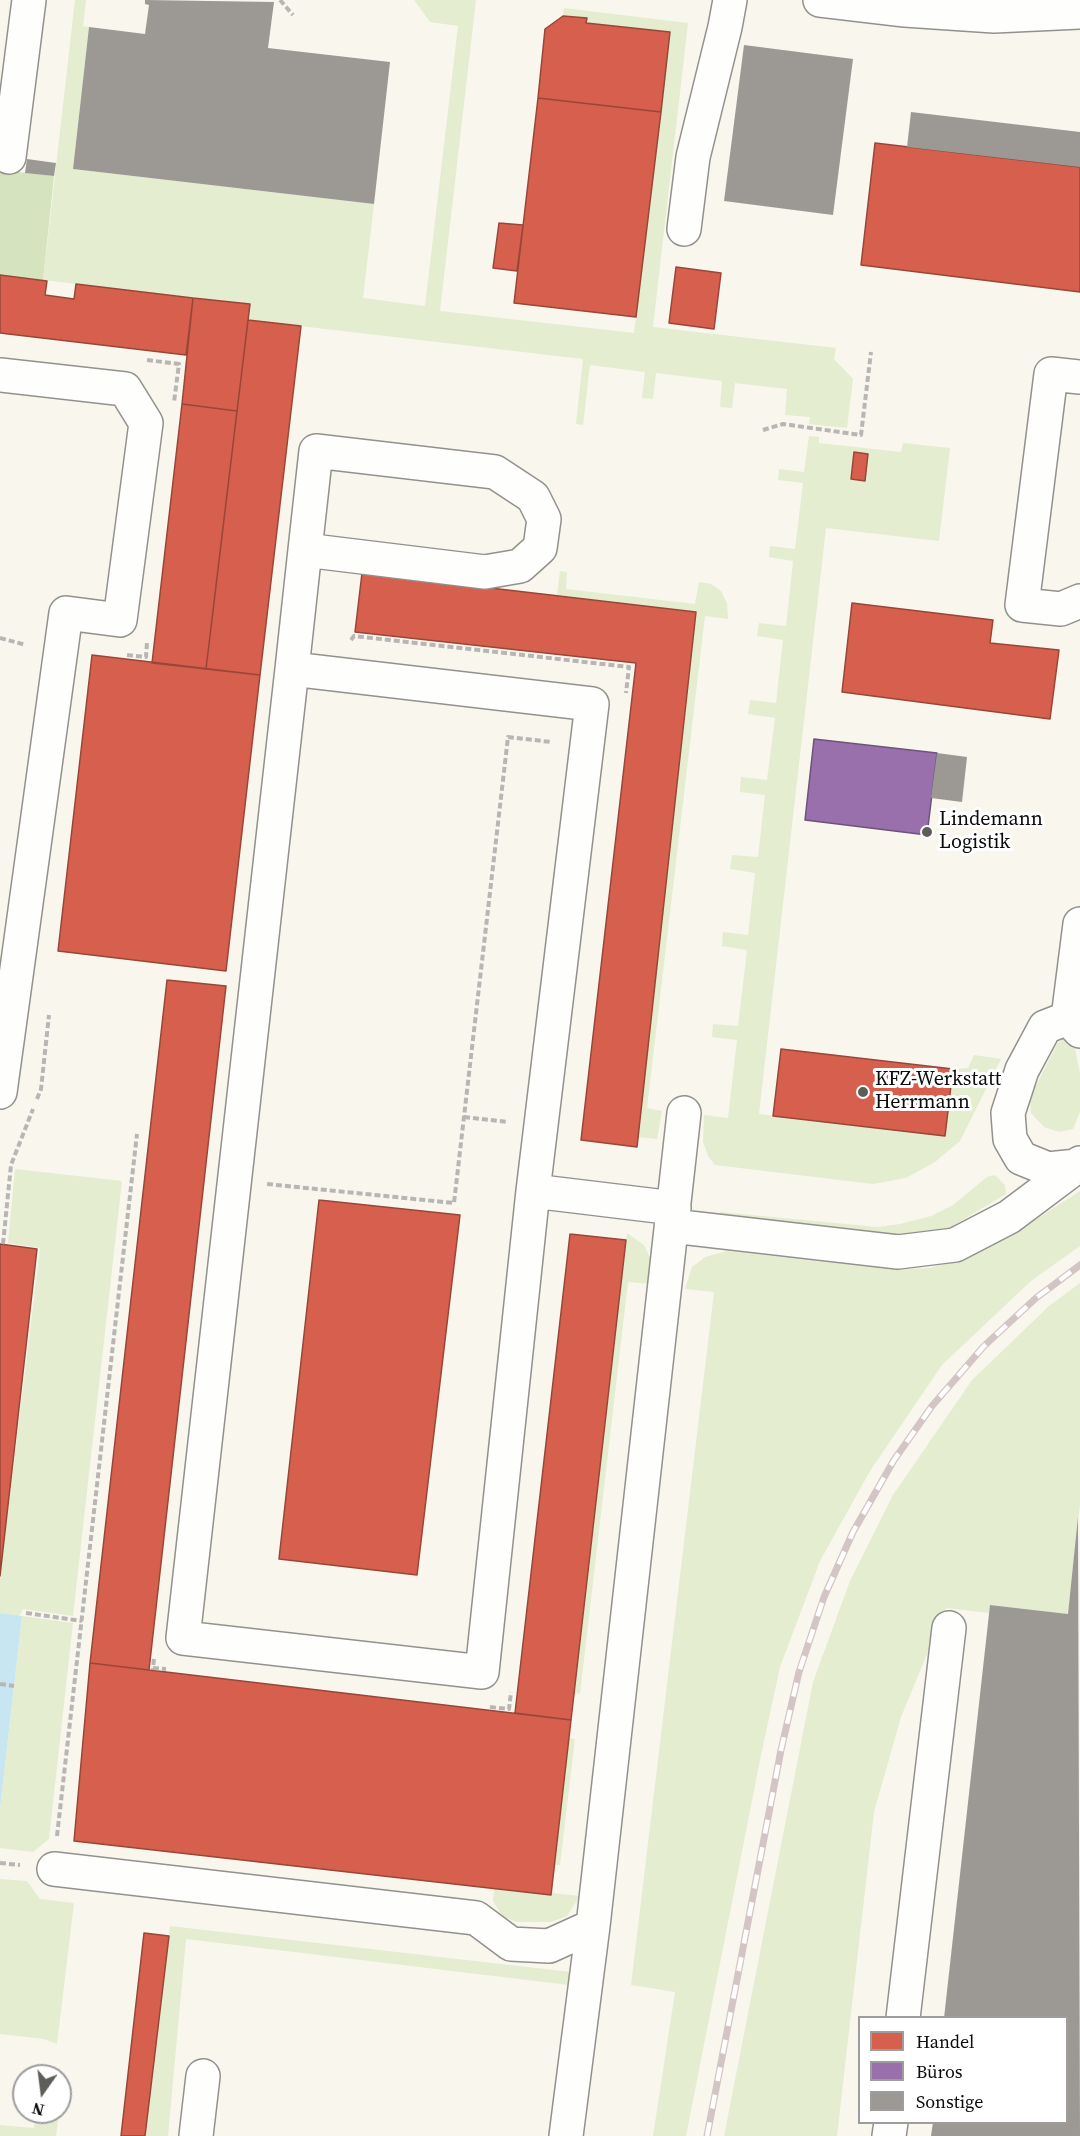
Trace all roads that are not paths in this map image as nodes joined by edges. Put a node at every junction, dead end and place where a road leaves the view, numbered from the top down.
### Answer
1 (28, 0) edge
2 (730, 0) edge
3 (830, 0) edge
4 (957, 7) edge
5 (1080, 12) edge
6 (9, 157) dead end
7 (684, 229) dead end
8 (0, 375) edge
9 (1080, 377) edge
10 (305, 550) junction
11 (1080, 601) edge
12 (292, 669) junction
13 (1080, 924) edge
14 (1074, 1025) edge
15 (0, 1092) edge
16 (684, 1113) dead end
17 (1079, 1165) edge
18 (534, 1191) junction
19 (673, 1217) junction
20 (949, 1628) dead end
21 (54, 1869) road end
22 (593, 1926) junction
23 (903, 2016) edge
24 (203, 2076) dead end
25 (196, 2136) edge
26 (566, 2136) edge

1 - 6 street
2 - 7 street
3 - 4 street
4 - 5 street
8 - 15 street
9 - 11 street
10 - 10 street
10 - 12 street
12 - 18 street
12 - 18 street
13 - 14 street
14 - 17 street
16 - 19 street
17 - 19 street
18 - 19 street
19 - 22 street
20 - 23 street
21 - 22 street
22 - 26 street
24 - 25 street

